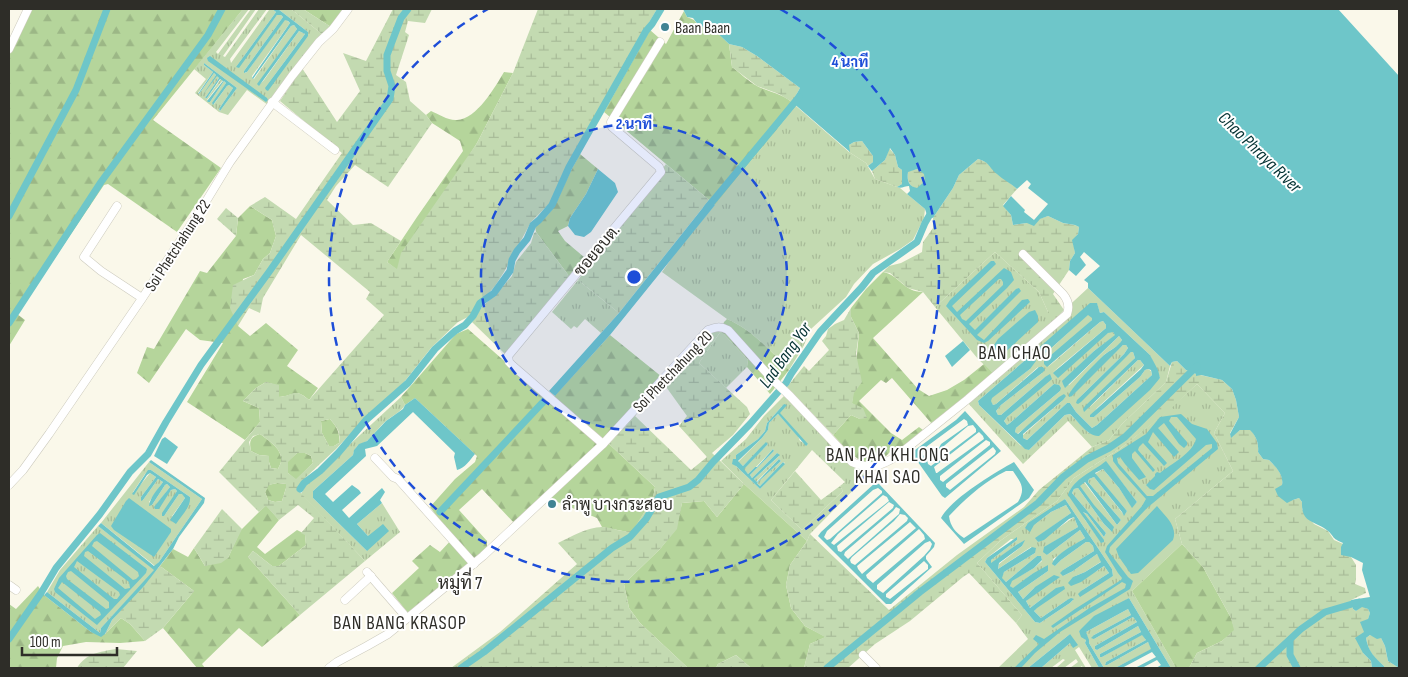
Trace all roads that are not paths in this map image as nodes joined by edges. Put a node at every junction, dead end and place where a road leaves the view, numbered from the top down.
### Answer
1 (28, 9) edge
2 (348, 9) edge
3 (660, 42) dead end
4 (9, 50) edge
5 (272, 102) junction
6 (335, 150) dead end
7 (117, 206) dead end
8 (1023, 254) dead end
9 (142, 298) junction
10 (603, 444) junction
11 (375, 458) dead end
12 (10, 480) edge
13 (474, 564) junction
14 (345, 600) dead end
15 (407, 618) junction
16 (863, 655) dead end
17 (329, 668) edge
18 (876, 668) edge

1 - 4 street
2 - 5 street, Soi Phetchahung 22
3 - 10 street, ซอยอบต.
5 - 6 street
5 - 9 street, Soi Phetchahung 22
7 - 9 street
8 - 10 street, Soi Phetchahung 20
9 - 12 street, Soi Phetchahung 22
10 - 13 street, Soi Phetchahung 20
11 - 13 street
13 - 15 street, Soi Phetchahung 20
14 - 15 street
15 - 17 street, Soi Phetchahung 20
16 - 18 street

